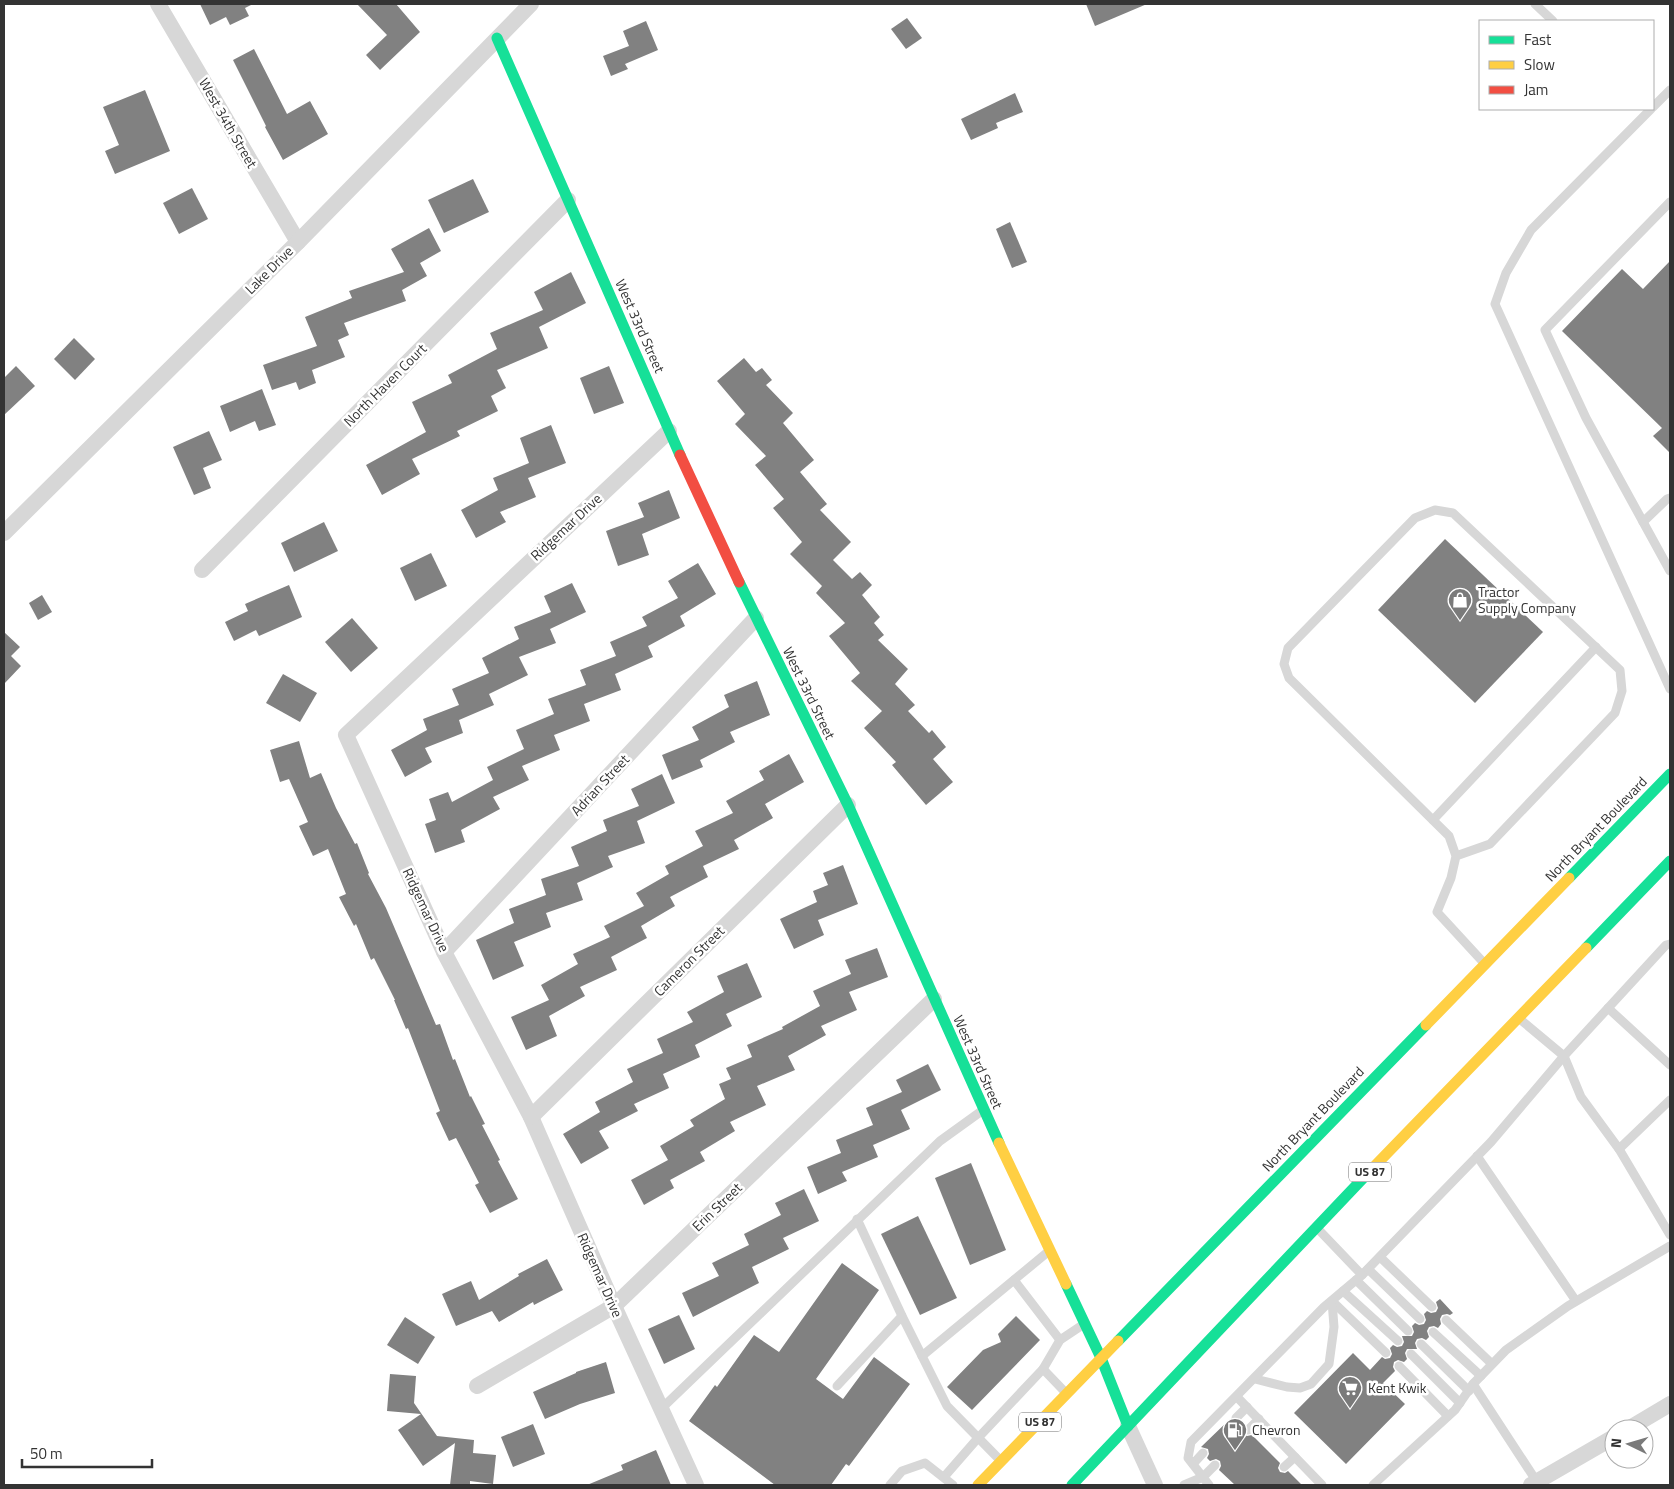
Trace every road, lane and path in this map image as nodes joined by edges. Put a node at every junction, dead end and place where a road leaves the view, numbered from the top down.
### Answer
1 (158, 4) edge
2 (531, 4) edge
3 (1535, 4) edge
4 (1552, 20) edge
5 (497, 38) junction
6 (1670, 90) edge
7 (1654, 105) edge
8 (1648, 110) edge
9 (568, 200) junction
10 (1670, 202) edge
11 (298, 242) junction
12 (669, 430) junction
13 (1670, 498) edge
14 (1643, 522) junction
15 (4, 533) edge
16 (202, 570) dead end
17 (1670, 571) edge
18 (756, 618) junction
19 (1596, 647) junction
20 (1670, 686) edge
21 (1670, 774) edge
22 (848, 805) junction
23 (1433, 820) junction
24 (1456, 856) junction
25 (1670, 861) edge
26 (1670, 944) edge
27 (444, 952) junction
28 (1485, 964) junction
29 (934, 999) junction
30 (1608, 1008) junction
31 (1519, 1018) junction
32 (1564, 1056) junction
33 (1670, 1065) edge
34 (1670, 1100) edge
35 (982, 1110) junction
36 (531, 1117) junction
37 (1619, 1149) junction
38 (1477, 1156) junction
39 (857, 1219) junction
40 (1316, 1228) junction
41 (1670, 1235) edge
42 (1670, 1246) edge
43 (1050, 1250) junction
44 (1380, 1256) junction
45 (1362, 1275) junction
46 (1014, 1280) junction
47 (1343, 1291) junction
48 (1332, 1301) junction
49 (1576, 1301) junction
50 (614, 1306) junction
51 (1432, 1307) dead end
52 (902, 1316) junction
53 (1420, 1319) dead end
54 (1446, 1320) dead end
55 (1084, 1324) junction
56 (1408, 1331) dead end
57 (1434, 1332) dead end
58 (1060, 1340) junction
59 (1398, 1341) dead end
60 (1421, 1344) dead end
61 (1386, 1352) dead end
62 (1411, 1354) dead end
63 (922, 1356) junction
64 (1101, 1358) junction
65 (1492, 1364) junction
66 (1399, 1366) dead end
67 (1043, 1369) junction
68 (1481, 1376) junction
69 (1255, 1378) junction
70 (477, 1386) dead end
71 (837, 1386) dead end
72 (1471, 1387) junction
73 (1067, 1394) junction
74 (1237, 1397) junction
75 (1460, 1403) junction
76 (1670, 1404) edge
77 (1247, 1407) junction
78 (661, 1409) junction
79 (1448, 1416) junction
80 (1236, 1418) dead end
81 (1259, 1419) junction
82 (1645, 1419) edge
83 (1128, 1426) junction
84 (1248, 1430) dead end
85 (978, 1438) junction
86 (1604, 1443) edge
87 (1203, 1453) dead end
88 (1295, 1457) junction
89 (1001, 1461) junction
90 (1193, 1464) junction
91 (1215, 1465) dead end
92 (1284, 1467) dead end
93 (944, 1477) junction
94 (1203, 1477) junction
95 (1314, 1478) junction
96 (1534, 1483) edge
97 (696, 1485) edge
98 (890, 1485) edge
99 (953, 1485) edge
100 (978, 1485) edge
101 (1072, 1485) edge
102 (1155, 1485) edge
103 (1184, 1485) edge
104 (1209, 1485) edge
105 (1307, 1485) edge
106 (1322, 1485) edge
107 (1373, 1485) edge

1 - 11 street, West 34th Street
2 - 5 street, Lake Drive
3 - 4 lane
5 - 9 main road, West 33rd Street
5 - 11 street, Lake Drive
6 - 7 lane
8 - 20 lane
9 - 12 main road, West 33rd Street
9 - 16 street, North Haven Court
10 - 14 lane
11 - 15 street, Lake Drive
12 - 18 main road, West 33rd Street
12 - 27 street, Ridgemar Drive
13 - 14 lane
14 - 17 lane
18 - 22 main road, West 33rd Street
18 - 27 street, Adrian Street
19 - 23 lane
19 - 23 lane
19 - 24 lane
21 - 28 main road, North Bryant Boulevard / US 87
22 - 29 main road, West 33rd Street
22 - 36 street, Cameron Street
23 - 24 lane
24 - 28 lane
25 - 31 main road, US 87
26 - 30 lane
27 - 36 street, Ridgemar Drive
28 - 64 main road, North Bryant Boulevard / US 87
29 - 35 main road, West 33rd Street
29 - 50 street, Erin Street
30 - 32 lane
30 - 33 lane
31 - 32 lane
31 - 40 main road, US 87
32 - 37 lane
32 - 38 lane
34 - 37 lane
35 - 39 lane
35 - 43 main road, West 33rd Street
36 - 50 street, Ridgemar Drive
37 - 41 lane
38 - 44 lane
38 - 49 lane
39 - 52 lane
39 - 78 lane
40 - 45 lane
40 - 83 main road, US 87
42 - 49 lane
43 - 46 lane
43 - 55 main road, West 33rd Street
44 - 45 lane
44 - 51 lane
45 - 47 lane
45 - 53 lane
45 - 56 lane
46 - 58 lane
46 - 63 lane
47 - 48 lane
47 - 59 lane
48 - 61 lane
48 - 69 lane
48 - 69 lane
49 - 65 lane
50 - 70 street, Erin Street
50 - 78 street, Ridgemar Drive
52 - 63 lane
52 - 71 lane
54 - 65 lane
55 - 58 lane
55 - 64 main road, West 33rd Street
57 - 68 lane
58 - 67 lane
60 - 72 lane
62 - 75 lane
63 - 85 lane
64 - 73 main road, North Bryant Boulevard / US 87
64 - 83 main road, West 33rd Street
65 - 68 lane
66 - 79 lane
67 - 73 lane
67 - 85 lane
68 - 72 lane
69 - 74 lane
72 - 75 lane
72 - 96 lane
73 - 89 main road, North Bryant Boulevard / US 87
74 - 77 lane
74 - 90 lane
75 - 79 lane
76 - 82 street
77 - 80 lane
77 - 81 lane
78 - 97 street, Ridgemar Drive
79 - 107 lane
81 - 84 lane
81 - 88 lane
83 - 101 main road, US 87
83 - 102 street
85 - 89 lane
85 - 93 lane
86 - 96 street
87 - 90 lane
88 - 92 lane
88 - 95 lane
89 - 100 main road, North Bryant Boulevard / US 87
90 - 94 lane
91 - 94 lane
93 - 98 lane
93 - 99 lane
94 - 103 lane
94 - 104 lane
95 - 105 lane
95 - 106 lane

